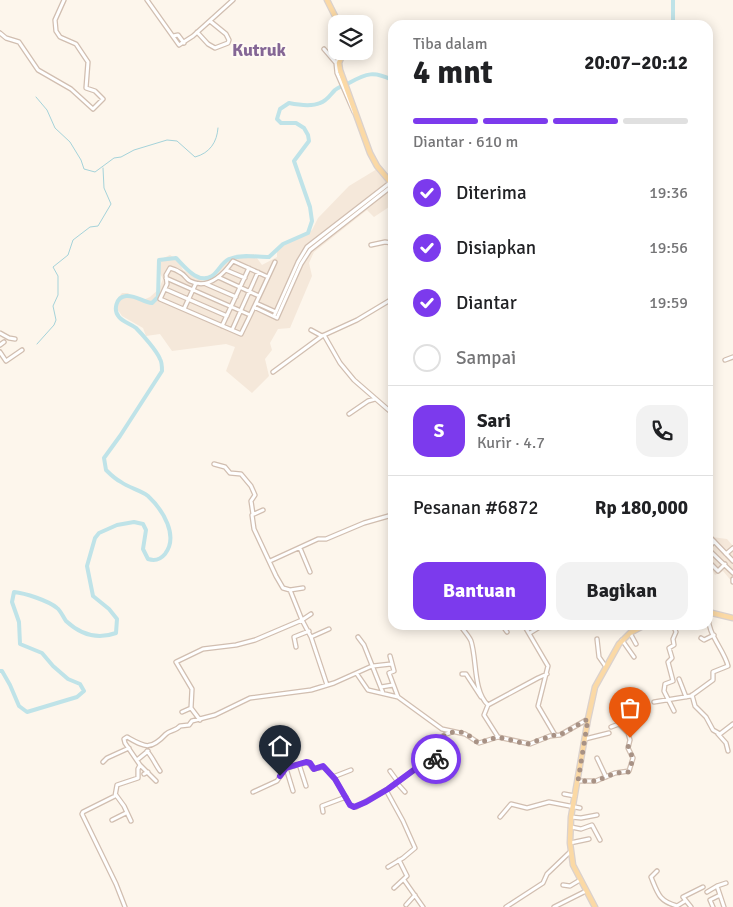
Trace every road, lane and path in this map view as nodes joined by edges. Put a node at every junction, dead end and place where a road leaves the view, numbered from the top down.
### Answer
1 (64, 0) edge
2 (147, 0) edge
3 (233, 0) edge
4 (327, 0) edge
5 (334, 15) edge
6 (210, 21) junction
7 (197, 32) junction
8 (0, 33) edge
9 (324, 48) dead end
10 (338, 60) edge
11 (340, 60) edge
12 (336, 63) junction
13 (339, 74) junction
14 (388, 179) edge
15 (388, 187) edge
16 (388, 242) edge
17 (371, 245) dead end
18 (275, 262) dead end
19 (249, 268) junction
20 (226, 270) junction
21 (258, 272) junction
22 (218, 277) junction
23 (268, 277) junction
24 (166, 278) junction
25 (244, 278) junction
26 (196, 283) junction
27 (206, 284) junction
28 (240, 287) junction
29 (165, 288) junction
30 (193, 290) junction
31 (250, 291) junction
32 (259, 296) junction
33 (236, 297) junction
34 (189, 299) junction
35 (388, 301) edge
36 (255, 305) junction
37 (231, 306) junction
38 (184, 309) junction
39 (241, 311) junction
40 (250, 315) junction
41 (226, 316) junction
42 (222, 326) junction
43 (232, 330) junction
44 (311, 330) dead end
45 (0, 333) edge
46 (323, 336) junction
47 (15, 338) dead end
48 (4, 342) dead end
49 (0, 345) edge
50 (22, 350) dead end
51 (0, 352) edge
52 (733, 357) edge
53 (725, 360) dead end
54 (273, 372) dead end
55 (376, 399) junction
56 (388, 410) edge
57 (349, 414) dead end
58 (214, 464) dead end
59 (263, 510) dead end
60 (253, 514) junction
61 (388, 516) edge
62 (714, 541) edge
63 (300, 548) junction
64 (733, 548) edge
65 (713, 553) edge
66 (726, 554) junction
67 (270, 561) junction
68 (733, 561) edge
69 (725, 564) junction
70 (713, 566) edge
71 (310, 572) dead end
72 (733, 574) edge
73 (303, 588) dead end
74 (290, 590) junction
75 (310, 614) dead end
76 (713, 614) edge
77 (733, 618) edge
78 (302, 620) junction
79 (329, 629) dead end
80 (463, 630) edge
81 (527, 630) edge
82 (536, 630) edge
83 (636, 630) edge
84 (675, 630) edge
85 (712, 630) edge
86 (309, 631) junction
87 (630, 633) junction
88 (530, 634) junction
89 (311, 636) junction
90 (714, 636) junction
91 (358, 637) dead end
92 (701, 638) dead end
93 (597, 639) dead end
94 (622, 640) junction
95 (636, 644) dead end
96 (296, 647) dead end
97 (390, 656) dead end
98 (634, 657) dead end
99 (392, 664) junction
100 (372, 666) junction
101 (606, 667) junction
102 (357, 674) junction
103 (462, 674) dead end
104 (547, 674) junction
105 (673, 681) junction
106 (327, 685) junction
107 (394, 686) junction
108 (381, 687) junction
109 (383, 693) junction
110 (692, 695) junction
111 (398, 697) junction
112 (686, 697) junction
113 (484, 698) junction
114 (668, 700) junction
115 (654, 702) dead end
116 (488, 705) junction
117 (192, 708) junction
118 (674, 711) dead end
119 (182, 712) dead end
120 (588, 719) junction
121 (200, 720) junction
122 (733, 724) edge
123 (611, 727) dead end
124 (452, 732) junction
125 (609, 733) dead end
126 (718, 734) junction
127 (555, 735) junction
128 (498, 737) junction
129 (585, 739) junction
130 (149, 745) junction
131 (129, 748) junction
132 (148, 751) junction
133 (728, 751) dead end
134 (597, 758) dead end
135 (137, 760) junction
136 (103, 762) dead end
137 (299, 764) junction
138 (140, 765) junction
139 (286, 768) junction
140 (351, 770) dead end
141 (160, 771) dead end
142 (390, 771) dead end
143 (148, 772) junction
144 (144, 774) dead end
145 (333, 777) junction
146 (606, 777) junction
147 (578, 781) junction
148 (156, 782) dead end
149 (398, 782) junction
150 (306, 786) dead end
151 (386, 790) junction
152 (293, 791) dead end
153 (253, 792) dead end
154 (405, 792) dead end
155 (564, 794) dead end
156 (116, 795) junction
157 (575, 796) junction
158 (346, 797) junction
159 (573, 807) junction
160 (580, 808) dead end
161 (323, 812) dead end
162 (126, 813) junction
163 (597, 815) dead end
164 (500, 817) dead end
165 (572, 817) junction
166 (590, 817) junction
167 (112, 820) dead end
168 (131, 821) dead end
169 (592, 825) junction
170 (570, 827) junction
171 (589, 839) dead end
172 (600, 840) dead end
173 (570, 843) junction
174 (570, 852) junction
175 (399, 860) junction
176 (388, 867) dead end
177 (657, 870) dead end
178 (404, 880) junction
179 (580, 880) junction
180 (726, 883) dead end
181 (563, 885) dead end
182 (717, 886) junction
183 (703, 887) dead end
184 (394, 888) dead end
185 (586, 891) junction
186 (707, 892) dead end
187 (415, 895) junction
188 (720, 895) junction
189 (685, 901) junction
190 (406, 905) dead end
191 (723, 905) edge
192 (126, 907) edge
193 (423, 907) edge
194 (506, 907) edge
195 (554, 907) edge
196 (595, 907) edge
197 (691, 907) edge
198 (714, 907) edge

1 - 8 street
2 - 7 street
3 - 6 street
4 - 5 main road
6 - 7 street
6 - 7 street
9 - 12 street
10 - 12 street
11 - 13 main road
12 - 13 street
13 - 14 main road
15 - 36 street
16 - 17 street
18 - 23 street
19 - 20 street
19 - 21 street
19 - 25 street
20 - 22 street
20 - 25 street
21 - 23 street
21 - 31 street
22 - 27 street
22 - 28 street
23 - 32 street
24 - 26 street
24 - 29 street
24 - 30 street
25 - 28 street
26 - 27 street
26 - 30 street
27 - 33 street
28 - 31 street
28 - 33 street
29 - 34 street
29 - 38 street
30 - 34 street
30 - 37 street
31 - 32 street
31 - 39 street
32 - 36 street
33 - 37 street
34 - 38 street
34 - 41 street
35 - 46 street
36 - 40 street
37 - 39 street
37 - 41 street
38 - 42 street
39 - 40 street
39 - 43 street
40 - 43 street
41 - 42 street
42 - 43 street
44 - 46 street
45 - 47 street
46 - 54 street
46 - 55 street
48 - 49 street
50 - 51 street
52 - 53 street
55 - 56 street
55 - 57 street
58 - 60 street
59 - 60 street
60 - 67 street
61 - 63 street
62 - 66 street
63 - 67 street
63 - 71 street
64 - 66 street
65 - 69 street
66 - 68 street
67 - 74 street
69 - 70 street
69 - 72 street
73 - 74 street
74 - 78 street
75 - 78 street
76 - 77 main road
78 - 86 street
78 - 117 street
79 - 89 street
80 - 113 street
81 - 88 street
82 - 88 street
83 - 87 main road
84 - 105 street
85 - 90 street
86 - 89 street
86 - 96 street
87 - 94 main road
87 - 95 street
88 - 104 street
89 - 106 street
90 - 92 street
90 - 110 street
91 - 100 street
93 - 101 street
94 - 98 street
94 - 101 main road
97 - 99 street
99 - 100 street
99 - 107 street
100 - 102 street
100 - 108 street
101 - 120 main road
102 - 106 street
102 - 109 street
103 - 113 street
104 - 116 street
104 - 127 street
105 - 112 street
105 - 114 street
106 - 121 street
107 - 108 street
107 - 111 street
108 - 109 street
109 - 111 street
110 - 112 street
110 - 126 street
111 - 124 street
112 - 114 street
113 - 116 street
114 - 115 street
114 - 118 street
116 - 128 street
117 - 119 street
117 - 121 street
120 - 127 street
120 - 129 main road
121 - 130 street
122 - 126 street
123 - 146 street
124 - 128 street
124 - 149 street
125 - 129 street
126 - 133 street
127 - 128 street
129 - 147 main road
130 - 131 street
130 - 132 street
131 - 135 street
131 - 136 street
132 - 135 street
132 - 141 street
134 - 146 street
135 - 138 street
137 - 139 street
137 - 145 street
137 - 150 street
138 - 143 street
138 - 156 street
139 - 152 street
139 - 153 street
140 - 145 street
142 - 149 street
143 - 144 street
143 - 148 street
145 - 158 street
146 - 147 street
147 - 157 main road
149 - 151 street
149 - 154 street
151 - 158 street
151 - 175 street
155 - 157 street
156 - 162 street
156 - 192 street
157 - 159 main road
158 - 161 street
159 - 160 street
159 - 164 street
159 - 165 main road
162 - 167 street
162 - 168 street
163 - 166 street
165 - 166 street
165 - 170 main road
166 - 169 street
169 - 170 street
169 - 172 street
170 - 173 main road
171 - 173 street
173 - 174 main road
174 - 179 main road
174 - 194 street
175 - 176 street
175 - 178 street
177 - 189 street
178 - 184 street
178 - 187 street
179 - 181 street
179 - 185 main road
180 - 182 street
182 - 186 street
182 - 188 street
183 - 189 street
185 - 195 street
185 - 196 main road
187 - 190 street
187 - 193 street
188 - 191 street
188 - 198 street
189 - 197 street
191 - 198 street

